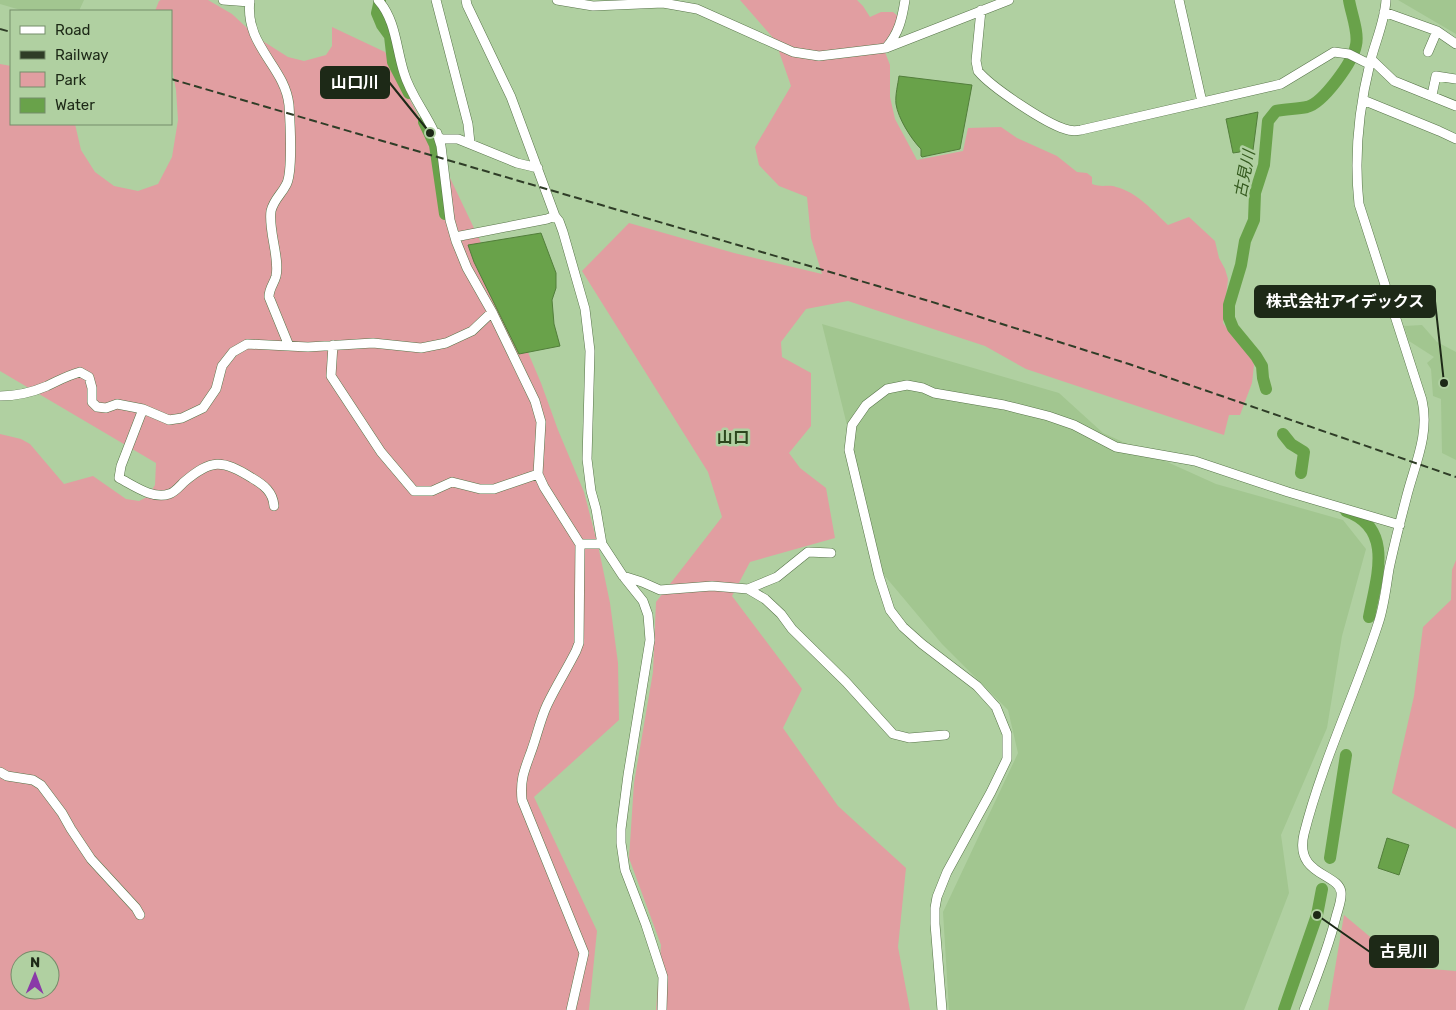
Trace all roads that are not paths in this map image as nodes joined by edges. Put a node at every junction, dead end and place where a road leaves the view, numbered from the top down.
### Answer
1 (223, 0) edge
2 (436, 0) edge
3 (466, 0) edge
4 (557, 0) edge
5 (905, 0) edge
6 (1009, 0) edge
7 (1179, 0) edge
8 (1386, 0) edge
9 (250, 1) edge
10 (380, 2) edge
11 (981, 10) junction
12 (1384, 12) junction
13 (1437, 31) junction
14 (1456, 44) edge
15 (886, 48) junction
16 (1428, 52) dead end
17 (1370, 62) junction
18 (1456, 79) edge
19 (1432, 96) junction
20 (1363, 100) junction
21 (1202, 102) junction
22 (1456, 106) edge
23 (437, 133) junction
24 (1456, 140) edge
25 (470, 143) junction
26 (538, 168) junction
27 (555, 216) junction
28 (455, 237) junction
29 (492, 312) junction
30 (333, 345) junction
31 (289, 346) junction
32 (0, 396) edge
33 (143, 409) junction
34 (538, 474) junction
35 (274, 506) dead end
36 (1400, 525) junction
37 (580, 544) junction
38 (602, 544) junction
39 (831, 553) dead end
40 (623, 576) junction
41 (748, 589) junction
42 (945, 735) dead end
43 (0, 772) edge
44 (140, 915) dead end
45 (571, 1010) edge
46 (662, 1010) edge
47 (942, 1010) edge
48 (1304, 1010) edge

1 - 9 street
2 - 25 street
3 - 26 street
4 - 15 street
5 - 15 street
6 - 11 street
7 - 21 street
8 - 12 street
9 - 31 street
10 - 23 street
11 - 15 street
11 - 21 street
12 - 13 street
12 - 17 street
13 - 14 street
13 - 16 street
17 - 19 street
17 - 20 street
17 - 21 street
18 - 19 street
19 - 22 street
20 - 24 street
20 - 36 street
23 - 25 street
23 - 28 street
25 - 26 street
26 - 27 street
27 - 28 street
27 - 38 street
28 - 29 street
29 - 30 street
29 - 34 street
30 - 31 street
30 - 34 street
31 - 33 street
32 - 33 street
33 - 35 street
34 - 37 street
36 - 47 street
36 - 48 street
37 - 38 street
37 - 45 street
38 - 40 street
39 - 41 street
40 - 41 street
40 - 46 street
41 - 42 street
43 - 44 street

